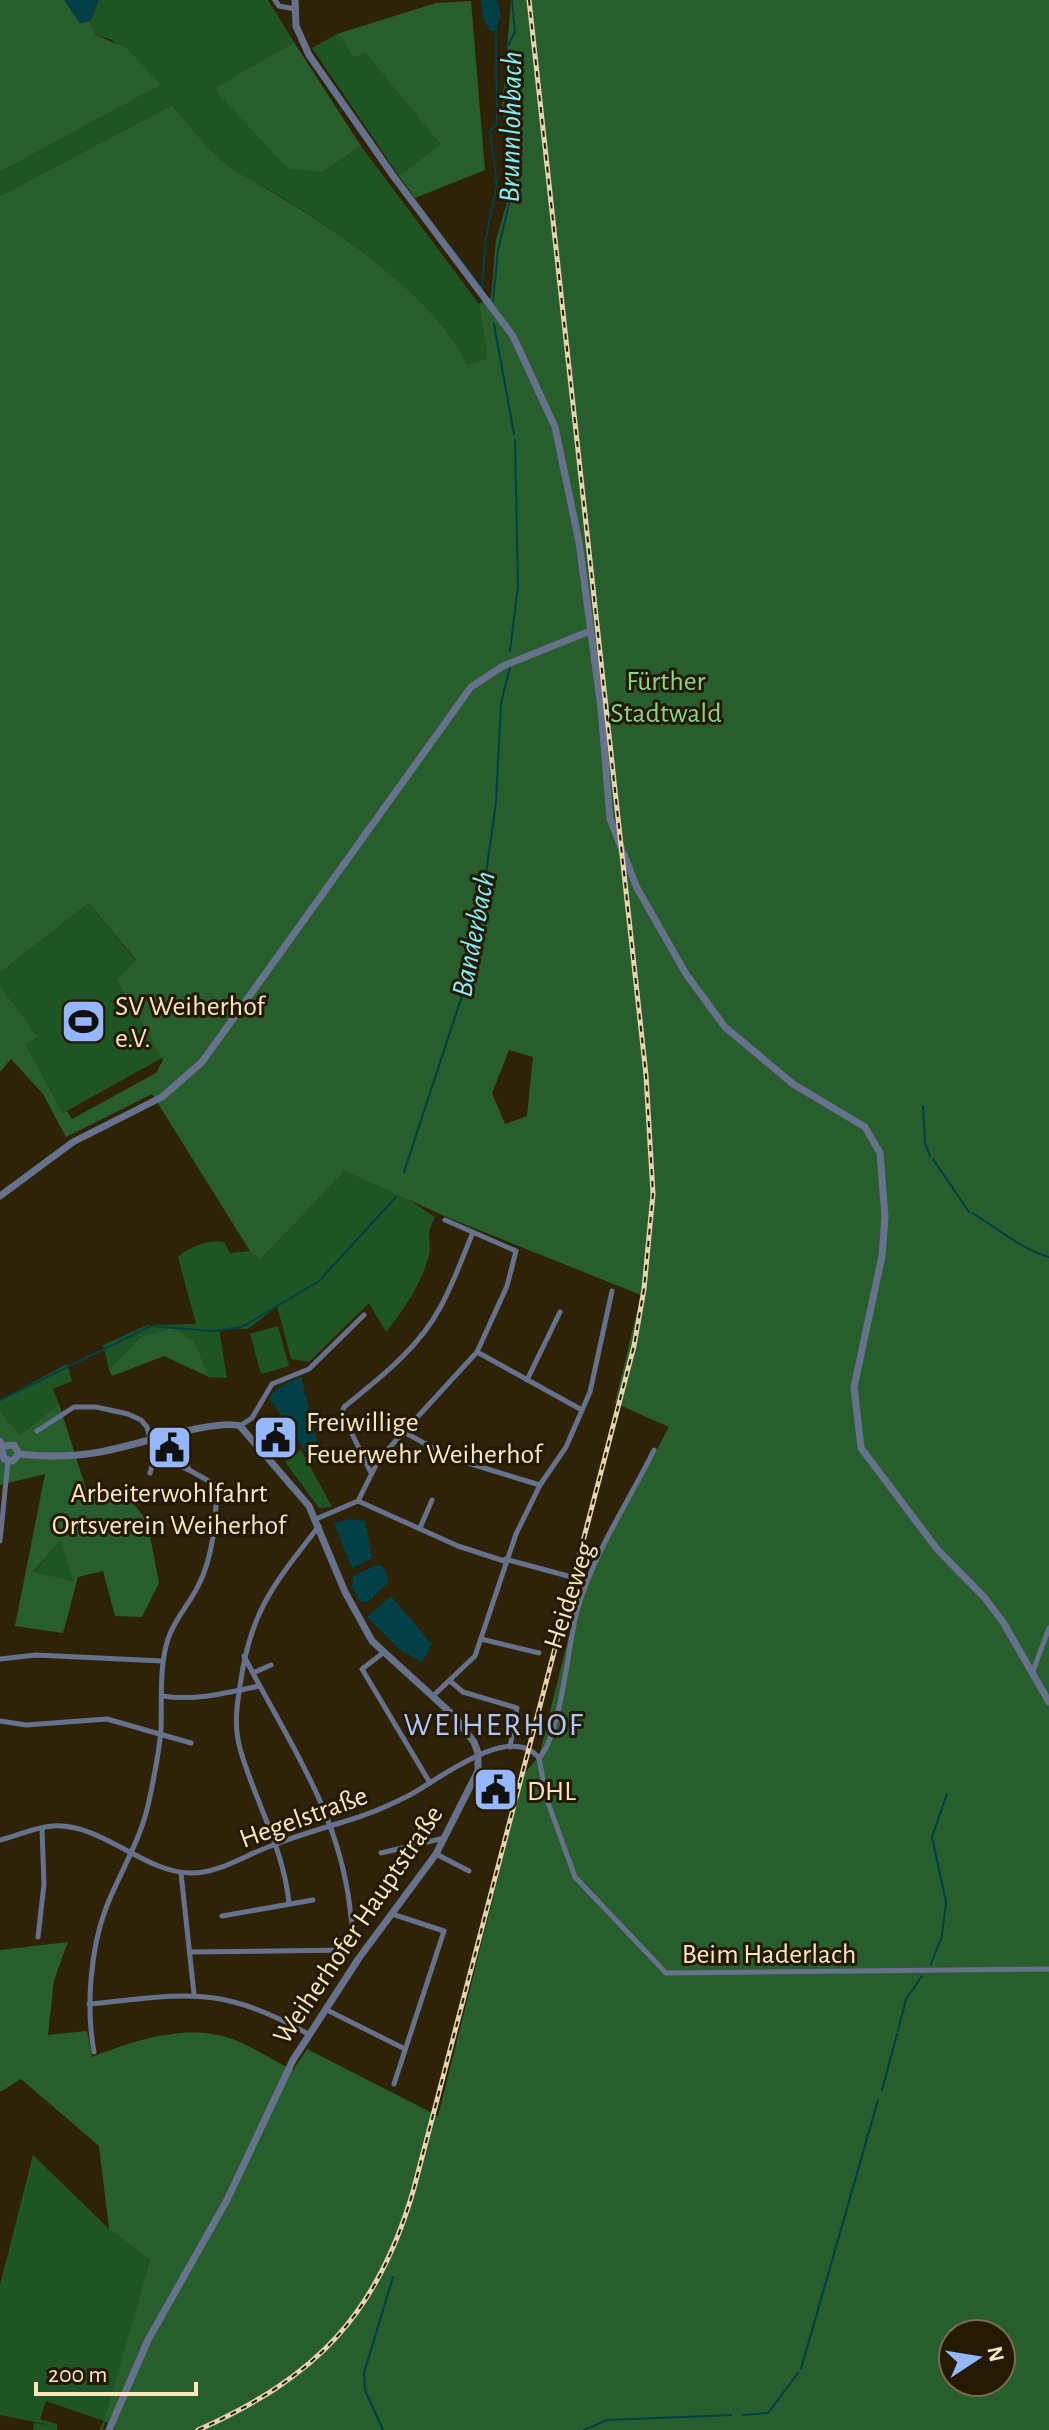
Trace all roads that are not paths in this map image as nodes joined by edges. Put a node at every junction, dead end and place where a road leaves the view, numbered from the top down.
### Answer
1 (275, 0) edge
2 (295, 4) edge
3 (590, 631) junction
4 (0, 1196) edge
5 (445, 1220) dead end
6 (473, 1232) junction
7 (612, 1291) dead end
8 (560, 1312) dead end
9 (364, 1315) dead end
10 (477, 1352) junction
11 (527, 1380) junction
12 (582, 1410) junction
13 (240, 1426) junction
14 (37, 1431) dead end
15 (404, 1432) junction
16 (178, 1436) junction
17 (151, 1442) junction
18 (2, 1444) edge
19 (654, 1450) dead end
20 (181, 1451) junction
21 (19, 1454) junction
22 (155, 1456) junction
23 (4, 1459) edge
24 (174, 1463) junction
25 (189, 1470) junction
26 (370, 1471) junction
27 (150, 1473) dead end
28 (540, 1485) junction
29 (432, 1500) dead end
30 (358, 1501) junction
31 (1, 1515) edge
32 (318, 1522) junction
33 (420, 1528) junction
34 (0, 1541) edge
35 (505, 1560) junction
36 (568, 1576) dead end
37 (1049, 1628) edge
38 (481, 1639) junction
39 (383, 1653) junction
40 (539, 1653) dead end
41 (244, 1655) junction
42 (0, 1659) edge
43 (163, 1661) junction
44 (271, 1665) dead end
45 (1032, 1672) junction
46 (253, 1673) junction
47 (450, 1681) junction
48 (259, 1686) junction
49 (239, 1690) junction
50 (434, 1695) junction
51 (162, 1696) junction
52 (1049, 1702) edge
53 (0, 1721) edge
54 (160, 1735) junction
55 (191, 1743) dead end
56 (510, 1747) junction
57 (478, 1753) junction
58 (539, 1758) junction
59 (430, 1783) junction
60 (332, 1826) junction
61 (42, 1828) junction
62 (445, 1838) junction
63 (0, 1840) edge
64 (275, 1844) junction
65 (132, 1852) junction
66 (381, 1853) dead end
67 (436, 1854) junction
68 (469, 1871) dead end
69 (181, 1873) junction
70 (313, 1900) dead end
71 (289, 1903) junction
72 (391, 1914) junction
73 (222, 1916) dead end
74 (38, 1937) dead end
75 (350, 1950) junction
76 (190, 1952) junction
77 (359, 1958) junction
78 (1049, 1969) edge
79 (194, 1994) junction
80 (89, 2004) junction
81 (324, 2008) junction
82 (308, 2034) junction
83 (405, 2049) junction
84 (94, 2052) dead end
85 (394, 2084) dead end
86 (109, 2430) edge

1 - 2 street
2 - 3 street
3 - 4 street
3 - 45 street
5 - 6 street
6 - 10 street
6 - 26 street
7 - 12 street
8 - 11 street
9 - 13 street
10 - 11 street
10 - 15 street
11 - 12 street
12 - 28 street
13 - 16 street
13 - 32 street
14 - 17 street
15 - 26 street
15 - 28 street
16 - 17 street
16 - 20 street
17 - 21 street
17 - 22 street
18 - 21 street
18 - 23 street
19 - 58 street, Heideweg
20 - 24 street
20 - 25 street
21 - 23 street
22 - 24 street
22 - 27 street
23 - 31 street
24 - 25 street
25 - 43 street
26 - 30 street
28 - 35 street
29 - 33 street
30 - 32 street
30 - 33 street
31 - 34 street
32 - 39 street
32 - 41 street
33 - 35 street
35 - 36 street
35 - 38 street
37 - 45 street
38 - 40 street
38 - 47 street
39 - 50 street
39 - 59 street
41 - 46 street
41 - 49 street
42 - 43 street
43 - 51 street
44 - 46 street
45 - 52 street
46 - 48 street
47 - 50 street
47 - 56 street
48 - 49 street
48 - 60 street
49 - 51 street
49 - 64 street
50 - 57 street
51 - 54 street
53 - 54 street
54 - 55 street
54 - 65 street
56 - 57 street
56 - 58 street
57 - 59 street, Hegelstraße
57 - 62 street, Weiherhofer Hauptstraße
58 - 78 street, Beim Haderlach
59 - 60 street, Hegelstraße
60 - 64 street, Hegelstraße
60 - 75 street
61 - 63 street
61 - 65 street, Hegelstraße
61 - 74 street
62 - 66 street
62 - 67 street, Weiherhofer Hauptstraße
64 - 69 street, Hegelstraße
64 - 71 street
65 - 69 street, Hegelstraße
65 - 80 street
67 - 68 street
67 - 72 street, Weiherhofer Hauptstraße
69 - 76 street
70 - 71 street
71 - 73 street
72 - 77 street, Weiherhofer Hauptstraße
72 - 83 street
75 - 76 street
75 - 77 street
76 - 79 street
77 - 81 street, Weiherhofer Hauptstraße
79 - 80 street
79 - 82 street
80 - 84 street
81 - 82 street, Weiherhofer Hauptstraße
81 - 83 street
82 - 86 street, Weiherhofer Hauptstraße
83 - 85 street

